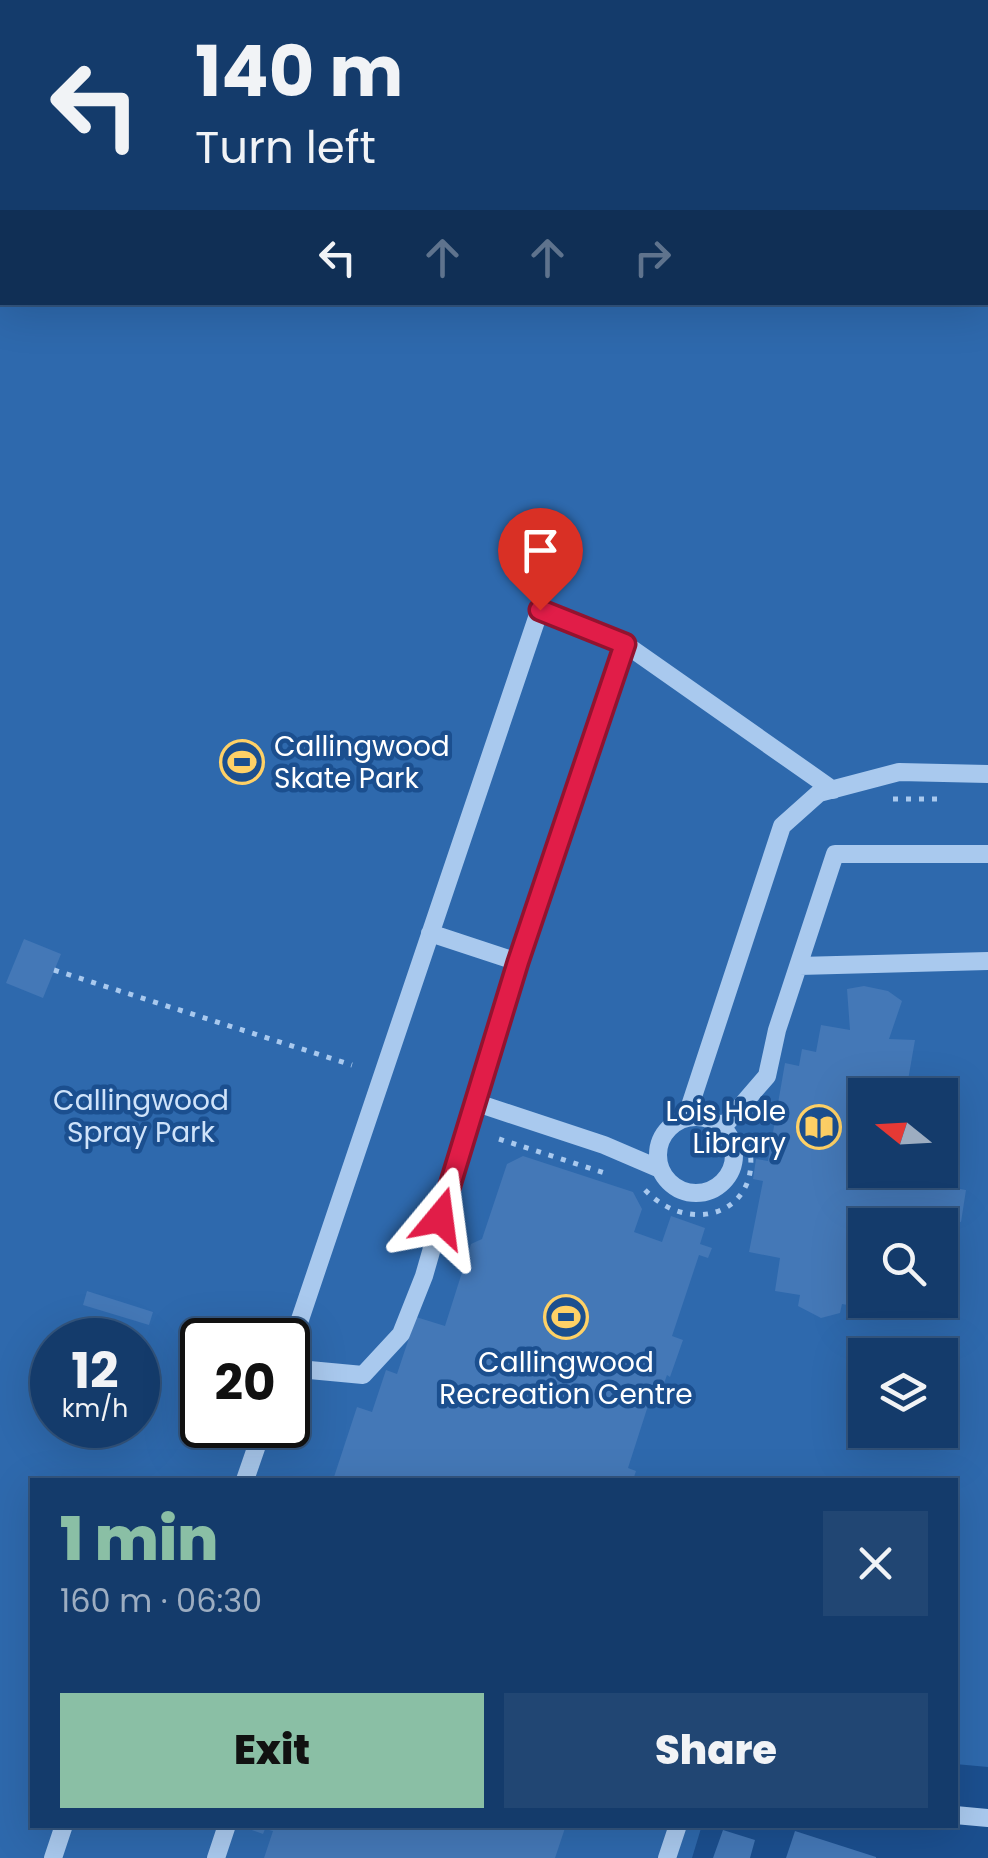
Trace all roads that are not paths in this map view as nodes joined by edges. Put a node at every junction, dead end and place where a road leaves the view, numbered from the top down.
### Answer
1 (625, 644) junction
2 (988, 774) edge
3 (833, 790) junction
4 (988, 854) edge
5 (430, 933) junction
6 (988, 961) edge
7 (518, 962) junction
8 (799, 966) junction
9 (474, 1102) junction
10 (686, 1118) junction
11 (723, 1127) junction
12 (660, 1168) junction
13 (300, 1318) edge
14 (310, 1370) edge
15 (256, 1448) edge
16 (246, 1478) edge
17 (958, 1815) edge
18 (988, 1818) edge
19 (63, 1828) edge
20 (226, 1828) edge
21 (677, 1828) edge
22 (53, 1858) edge
23 (216, 1858) edge
24 (667, 1858) edge

1 - 3 lane
1 - 5 lane
1 - 7 lane
2 - 3 lane
3 - 10 lane
4 - 8 lane
5 - 7 lane
5 - 13 lane
6 - 8 lane
7 - 9 lane
8 - 11 lane
9 - 12 lane
9 - 14 lane
10 - 11 lane
10 - 12 lane
11 - 12 lane
15 - 16 lane
17 - 18 lane
19 - 22 lane
20 - 23 lane
21 - 24 lane

